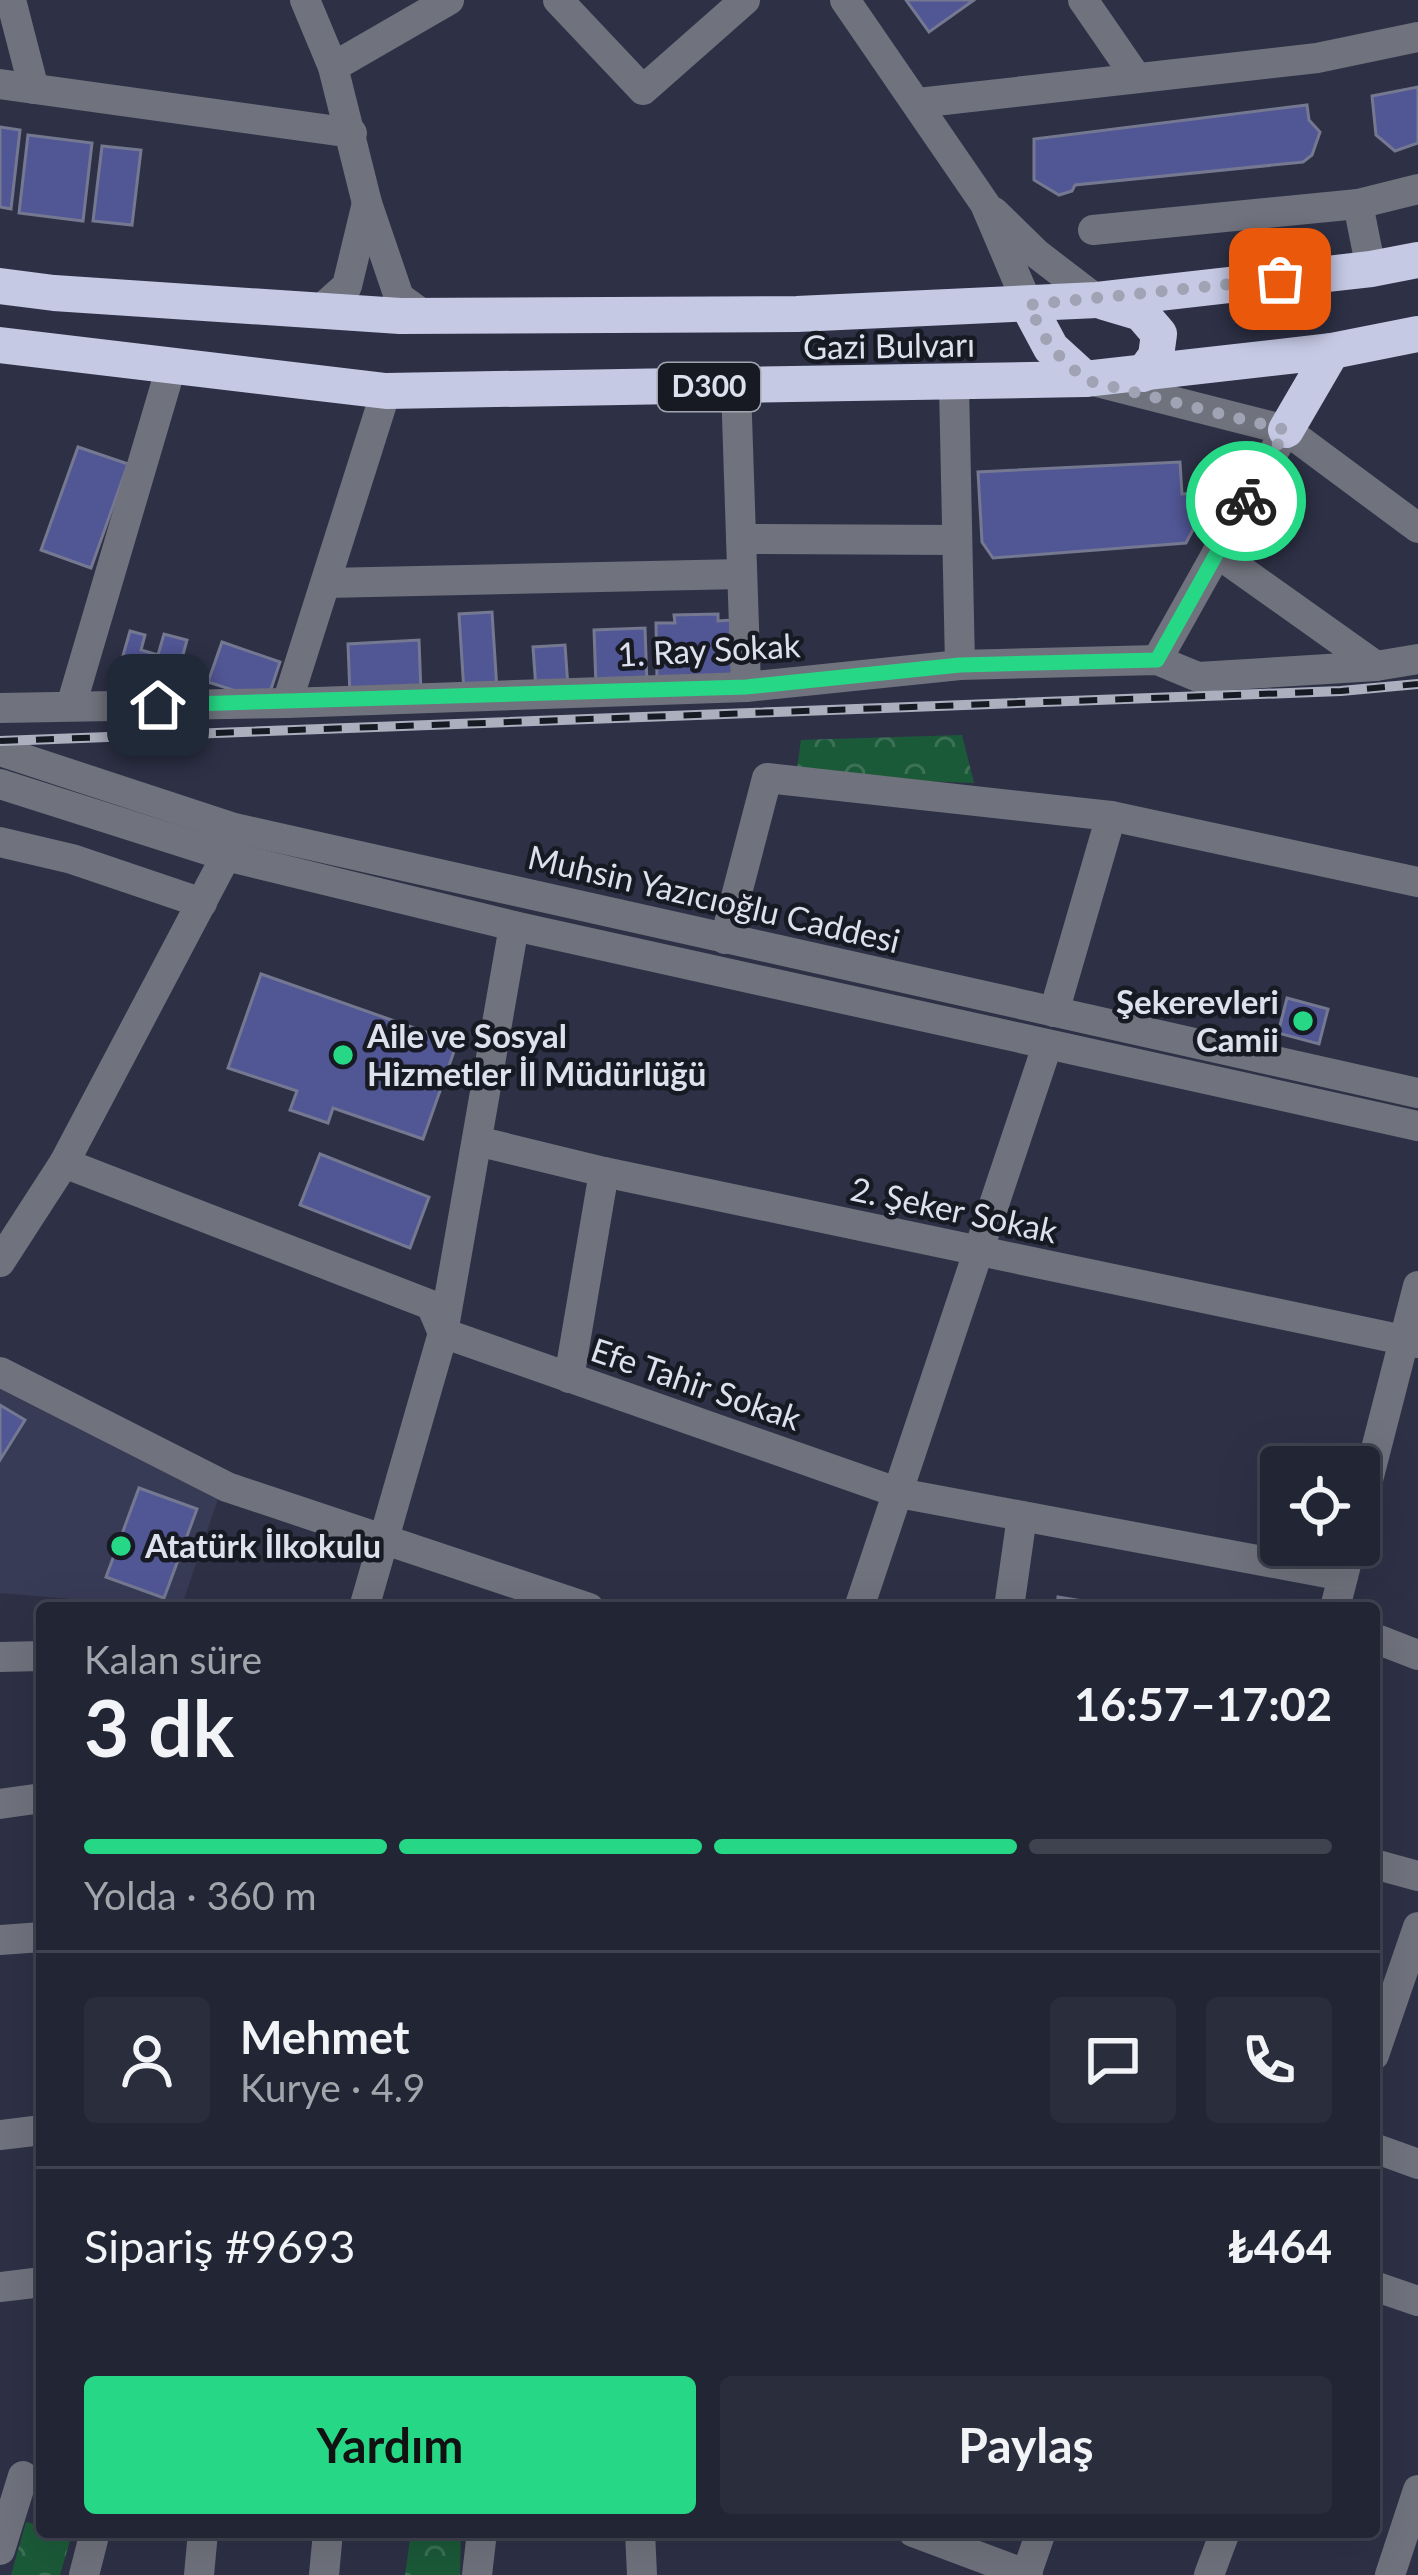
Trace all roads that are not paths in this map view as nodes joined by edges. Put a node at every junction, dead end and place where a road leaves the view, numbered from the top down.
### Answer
1 (11, 0) edge
2 (305, 0) edge
3 (449, 0) edge
4 (558, 0) edge
5 (746, 0) edge
6 (845, 0) edge
7 (1083, 0) edge
8 (1418, 37) edge
9 (332, 67) junction
10 (1136, 77) junction
11 (0, 84) edge
12 (34, 89) junction
13 (918, 103) junction
14 (352, 133) junction
15 (1418, 189) edge
16 (367, 203) junction
17 (985, 203) junction
18 (1358, 204) junction
19 (1093, 230) dead end
20 (1418, 260) edge
21 (1371, 269) junction
22 (0, 286) edge
23 (1097, 300) junction
24 (1028, 305) junction
25 (320, 310) junction
26 (425, 316) junction
27 (1418, 334) edge
28 (0, 345) edge
29 (1332, 351) junction
30 (171, 367) junction
31 (1143, 374) junction
32 (1085, 380) junction
33 (954, 385) junction
34 (736, 387) junction
35 (386, 391) junction
36 (1286, 430) junction
37 (1418, 528) edge
38 (741, 539) junction
39 (957, 540) junction
40 (1217, 553) junction
41 (742, 574) junction
42 (326, 583) junction
43 (1418, 659) edge
44 (1157, 660) junction
45 (960, 665) junction
46 (1376, 666) junction
47 (746, 687) junction
48 (287, 703) junction
49 (71, 706) junction
50 (0, 708) edge
51 (0, 751) edge
52 (0, 784) edge
53 (1112, 816) junction
54 (0, 842) edge
55 (230, 842) junction
56 (1415, 871) edge
57 (202, 903) junction
58 (514, 926) junction
59 (724, 939) junction
60 (1054, 1012) junction
61 (1047, 1046) junction
62 (1418, 1093) edge
63 (1418, 1126) edge
64 (476, 1141) junction
65 (64, 1163) junction
66 (604, 1172) junction
67 (980, 1253) junction
68 (0, 1262) edge
69 (1418, 1286) edge
70 (443, 1334) junction
71 (1412, 1341) edge
72 (0, 1372) edge
73 (569, 1378) junction
74 (1380, 1446) edge
75 (899, 1493) junction
76 (1022, 1516) junction
77 (384, 1538) junction
78 (1346, 1566) edge
79 (1343, 1576) junction
80 (366, 1602) edge
81 (569, 1602) edge
82 (861, 1602) edge
83 (1010, 1602) edge
84 (1336, 1602) edge
85 (1380, 1640) edge
86 (1418, 1655) edge
87 (36, 1656) edge
88 (0, 1657) edge
89 (36, 1799) edge
90 (0, 1804) edge
91 (1380, 1866) edge
92 (1418, 1876) edge
93 (1418, 1927) edge
94 (36, 1937) edge
95 (0, 1940) edge
96 (1394, 2008) edge
97 (1380, 2041) edge
98 (36, 2131) edge
99 (0, 2135) edge
100 (1380, 2150) edge
101 (1418, 2164) edge
102 (36, 2283) edge
103 (0, 2287) edge
104 (1380, 2288) edge
105 (1418, 2301) edge
106 (22, 2476) edge
107 (1418, 2490) edge
108 (1380, 2521) edge
109 (1412, 2532) edge
110 (94, 2538) edge
111 (202, 2538) edge
112 (327, 2538) edge
113 (481, 2538) edge
114 (640, 2538) edge
115 (930, 2538) edge
116 (1039, 2538) edge
117 (1223, 2538) edge
118 (0, 2550) edge
119 (85, 2575) edge
120 (199, 2575) edge
121 (324, 2575) edge
122 (476, 2575) edge
123 (642, 2575) edge
124 (1027, 2575) edge
125 (1209, 2575) edge
126 (1390, 2575) edge

1 - 12 street
2 - 9 street
3 - 9 street
4 - 5 street
6 - 13 street
7 - 10 street
8 - 10 street
9 - 14 street
10 - 13 street
11 - 12 street
12 - 14 street
13 - 17 street
14 - 16 street
15 - 18 street
16 - 25 street
16 - 26 street
17 - 23 street
17 - 24 street
18 - 19 street
18 - 21 street
20 - 21 highway, Gazi Bulvarı / D300
21 - 23 highway, Gazi Bulvarı / D300
22 - 25 highway, Gazi Bulvarı / D300
23 - 24 highway, Gazi Bulvarı / D300
23 - 31 highway
24 - 26 highway, Gazi Bulvarı / D300
24 - 32 highway
25 - 26 highway, Gazi Bulvarı / D300
27 - 29 highway, Gazi Bulvarı / D300
28 - 30 highway, Gazi Bulvarı / D300
29 - 31 highway, Gazi Bulvarı / D300
29 - 36 highway
30 - 35 highway, Gazi Bulvarı / D300
30 - 49 street
31 - 32 highway, Gazi Bulvarı / D300
32 - 33 highway, Gazi Bulvarı / D300
32 - 36 street
33 - 34 highway, Gazi Bulvarı / D300
33 - 39 street
34 - 35 highway, Gazi Bulvarı / D300
34 - 38 street
35 - 42 street
36 - 37 street
36 - 40 street
38 - 39 street
38 - 41 street
39 - 45 street
40 - 44 street
40 - 46 street
41 - 42 street
41 - 47 street
42 - 48 street
43 - 46 street, 1. Ray Sokak
44 - 45 street, 1. Ray Sokak
44 - 46 street, 1. Ray Sokak
45 - 47 street, 1. Ray Sokak
47 - 48 street, 1. Ray Sokak
48 - 49 street, 1. Ray Sokak
49 - 50 street, 1. Ray Sokak
51 - 55 street, Muhsin Yazıcıoğlu Caddesi
52 - 55 street, Muhsin Yazıcıoğlu Caddesi
53 - 56 street
53 - 59 street
53 - 60 street
54 - 57 street
55 - 57 street
55 - 58 street, Muhsin Yazıcıoğlu Caddesi
55 - 59 street, Muhsin Yazıcıoğlu Caddesi
57 - 65 street
58 - 61 street, Muhsin Yazıcıoğlu Caddesi
58 - 64 street
59 - 60 street, Muhsin Yazıcıoğlu Caddesi
60 - 62 street, Muhsin Yazıcıoğlu Caddesi
61 - 63 street, Muhsin Yazıcıoğlu Caddesi
61 - 67 street
64 - 66 street, 2. Şeker Sokak
64 - 70 street
65 - 68 street
65 - 70 street, Efe Tahir Sokak
66 - 67 street, 2. Şeker Sokak
66 - 73 street
67 - 71 street, 2. Şeker Sokak
67 - 75 street
69 - 71 street
70 - 73 street, Efe Tahir Sokak
70 - 77 street
71 - 74 street
72 - 77 street
73 - 75 street, Efe Tahir Sokak
75 - 76 street, Efe Tahir Sokak
75 - 82 street
76 - 79 street, Efe Tahir Sokak
76 - 83 street
77 - 80 street
77 - 81 street
78 - 79 street
79 - 84 street
85 - 86 street
87 - 88 street
89 - 90 street
91 - 92 street
93 - 96 street
94 - 95 street
96 - 97 street
98 - 99 street
100 - 101 street
102 - 103 street
104 - 105 street
106 - 118 street
107 - 109 street
108 - 109 street
109 - 126 street
110 - 119 street
111 - 120 street
112 - 121 street
113 - 122 street
114 - 123 street
115 - 124 street
116 - 124 street
117 - 125 street

